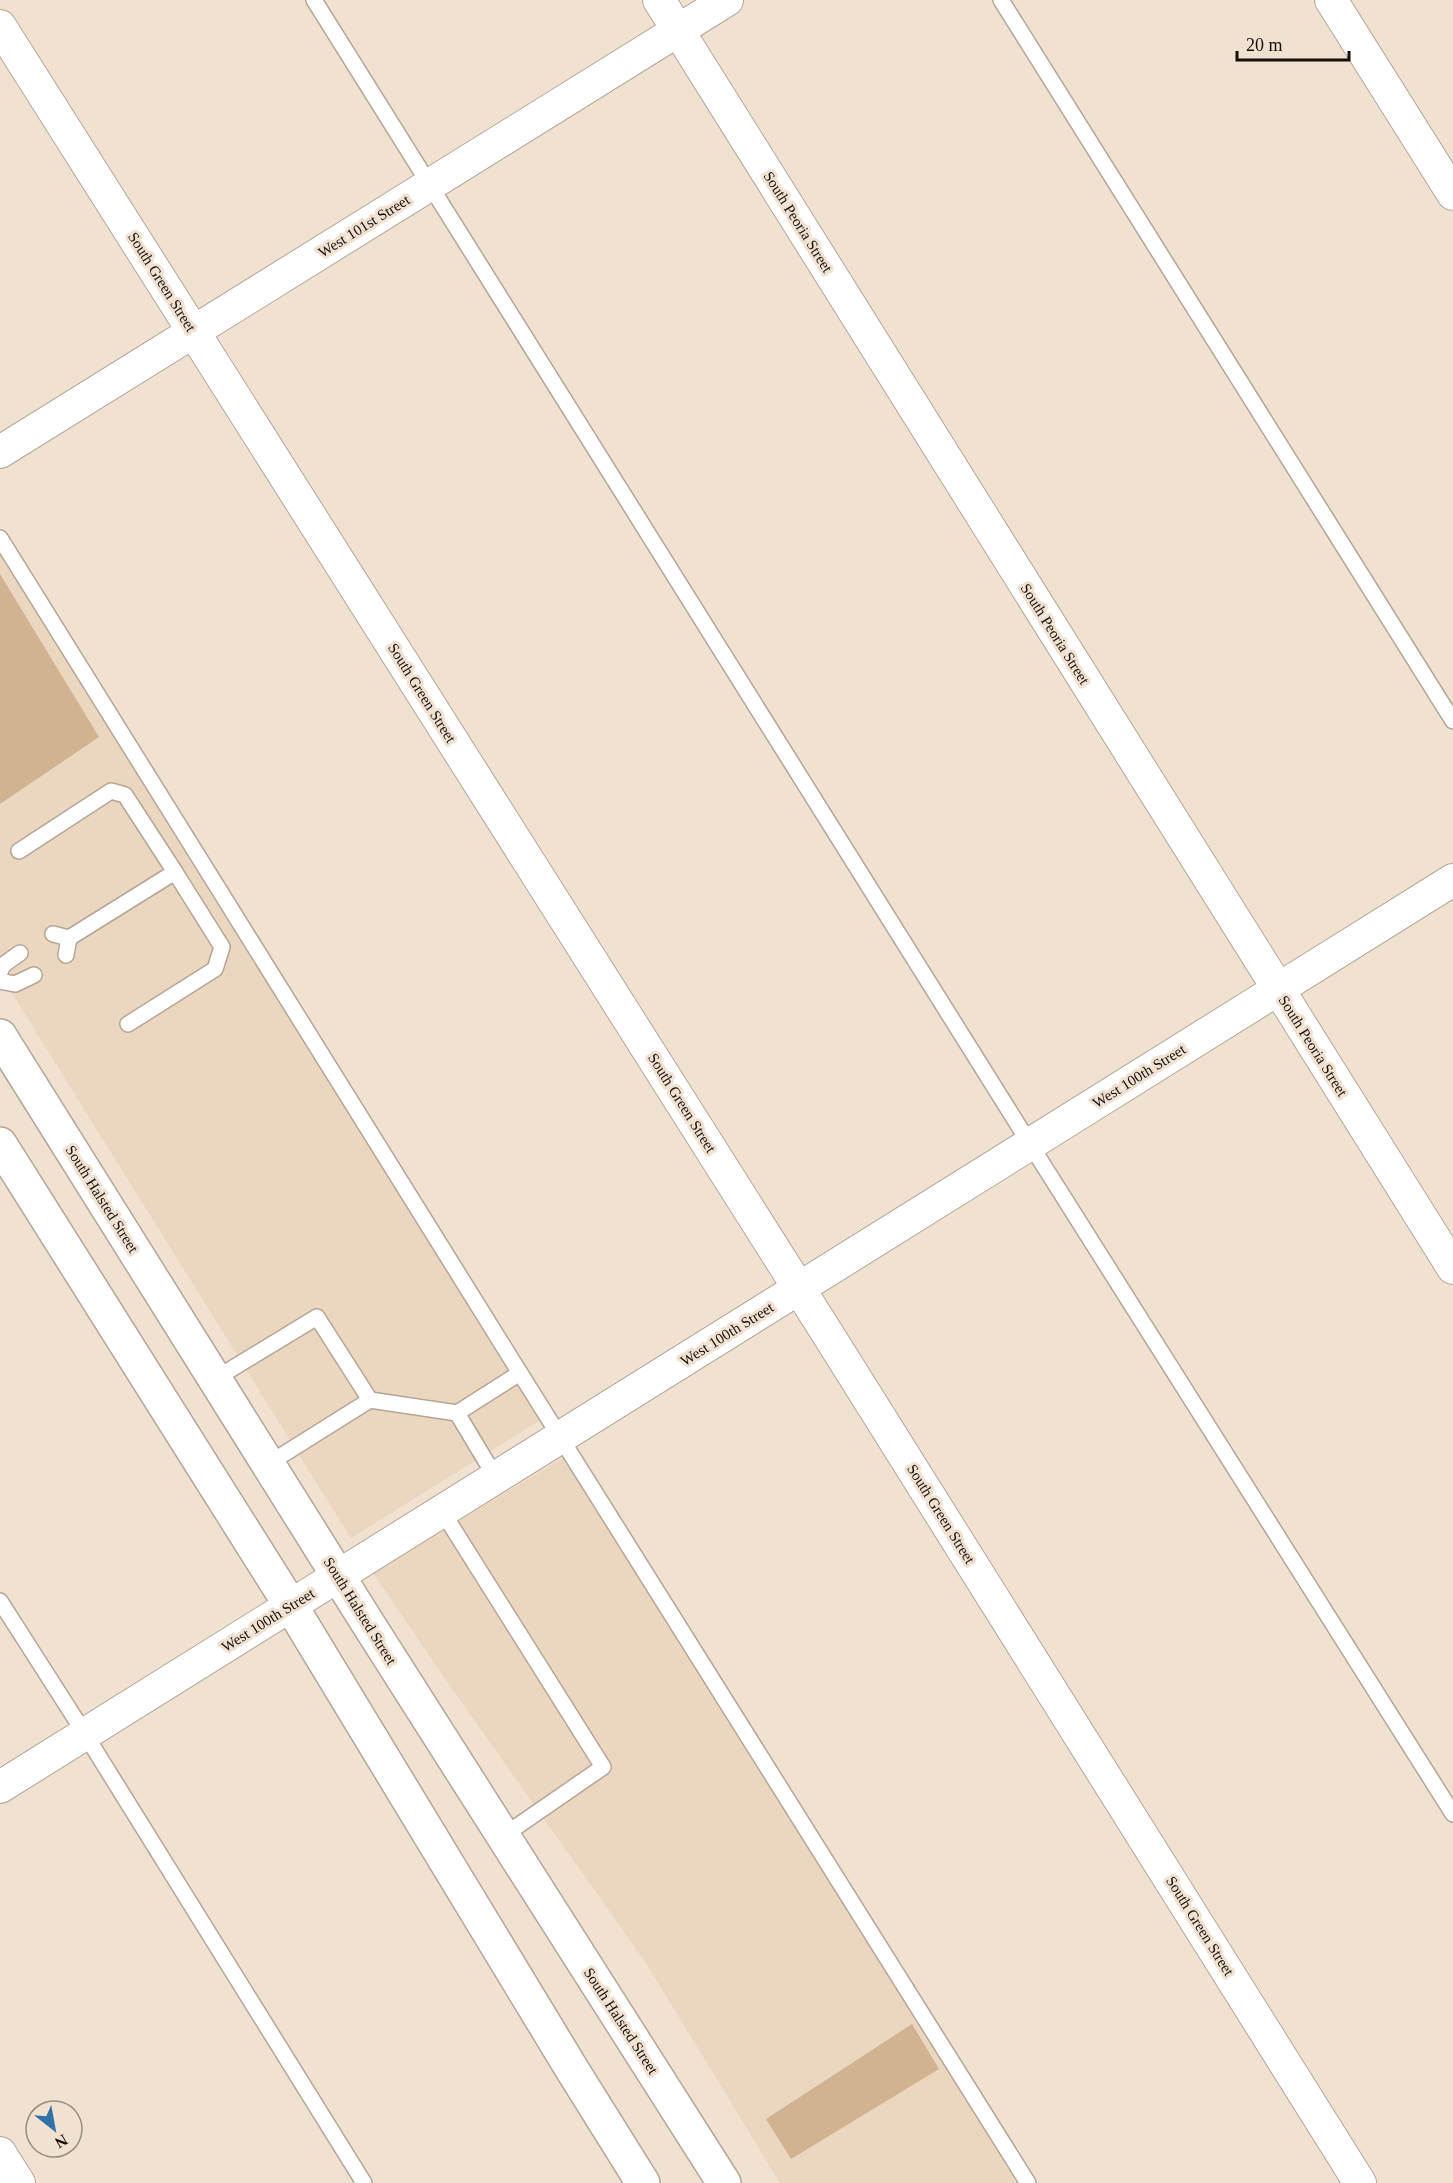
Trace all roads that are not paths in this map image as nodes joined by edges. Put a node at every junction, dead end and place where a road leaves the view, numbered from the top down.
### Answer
1 (314, 0) edge
2 (659, 0) edge
3 (727, 0) edge
4 (1001, 0) edge
5 (1331, 0) edge
6 (0, 26) edge
7 (678, 31) junction
8 (430, 185) junction
9 (1453, 194) edge
10 (194, 331) junction
11 (0, 452) edge
12 (0, 538) edge
13 (1453, 721) edge
14 (18, 850) dead end
15 (175, 873) junction
16 (1453, 880) edge
17 (53, 934) dead end
18 (69, 938) junction
19 (20, 953) dead end
20 (66, 955) dead end
21 (0, 972) edge
22 (34, 975) dead end
23 (0, 981) edge
24 (1277, 990) junction
25 (128, 1024) dead end
26 (0, 1036) edge
27 (0, 1144) edge
28 (1030, 1144) junction
29 (1453, 1268) edge
30 (799, 1288) junction
31 (520, 1373) junction
32 (215, 1379) junction
33 (370, 1400) junction
34 (457, 1413) junction
35 (561, 1437) junction
36 (268, 1464) junction
37 (496, 1478) junction
38 (442, 1511) junction
39 (338, 1576) junction
40 (0, 1602) edge
41 (291, 1606) junction
42 (85, 1734) junction
43 (0, 1787) edge
44 (1453, 1814) edge
45 (503, 1836) junction
46 (0, 2153) edge
47 (19, 2183) edge
48 (364, 2183) edge
49 (642, 2183) edge
50 (724, 2183) edge
51 (1028, 2183) edge
52 (1360, 2183) edge

1 - 8 lane
2 - 7 street, South Peoria Street
3 - 7 street, West 101st Street
4 - 13 lane
5 - 9 street
6 - 10 street, South Green Street
7 - 8 street, West 101st Street
7 - 24 street, South Peoria Street
8 - 10 street, West 101st Street
8 - 28 lane
10 - 11 street, West 101st Street
10 - 30 street, South Green Street
12 - 31 lane
14 - 15 lane
15 - 18 lane
15 - 25 lane
16 - 24 street, West 100th Street
17 - 18 lane
18 - 20 lane
19 - 21 lane
22 - 23 lane
24 - 28 street, West 100th Street
24 - 29 street, South Peoria Street
26 - 32 main road, South Halsted Street
27 - 41 main road
28 - 30 street, West 100th Street
28 - 44 lane
30 - 35 street, West 100th Street
30 - 52 street, South Green Street
31 - 34 lane
31 - 35 lane
32 - 33 lane
32 - 36 main road, South Halsted Street
33 - 34 lane
33 - 36 lane
34 - 37 lane
35 - 37 street, West 100th Street
35 - 51 lane
36 - 39 main road, South Halsted Street
37 - 38 street, West 100th Street
38 - 39 street, West 100th Street
38 - 45 lane
39 - 41 street, West 100th Street
39 - 45 main road, South Halsted Street
40 - 42 lane
41 - 42 street, West 100th Street
41 - 49 main road
42 - 43 street, West 100th Street
42 - 48 lane
45 - 50 main road, South Halsted Street
46 - 47 street

